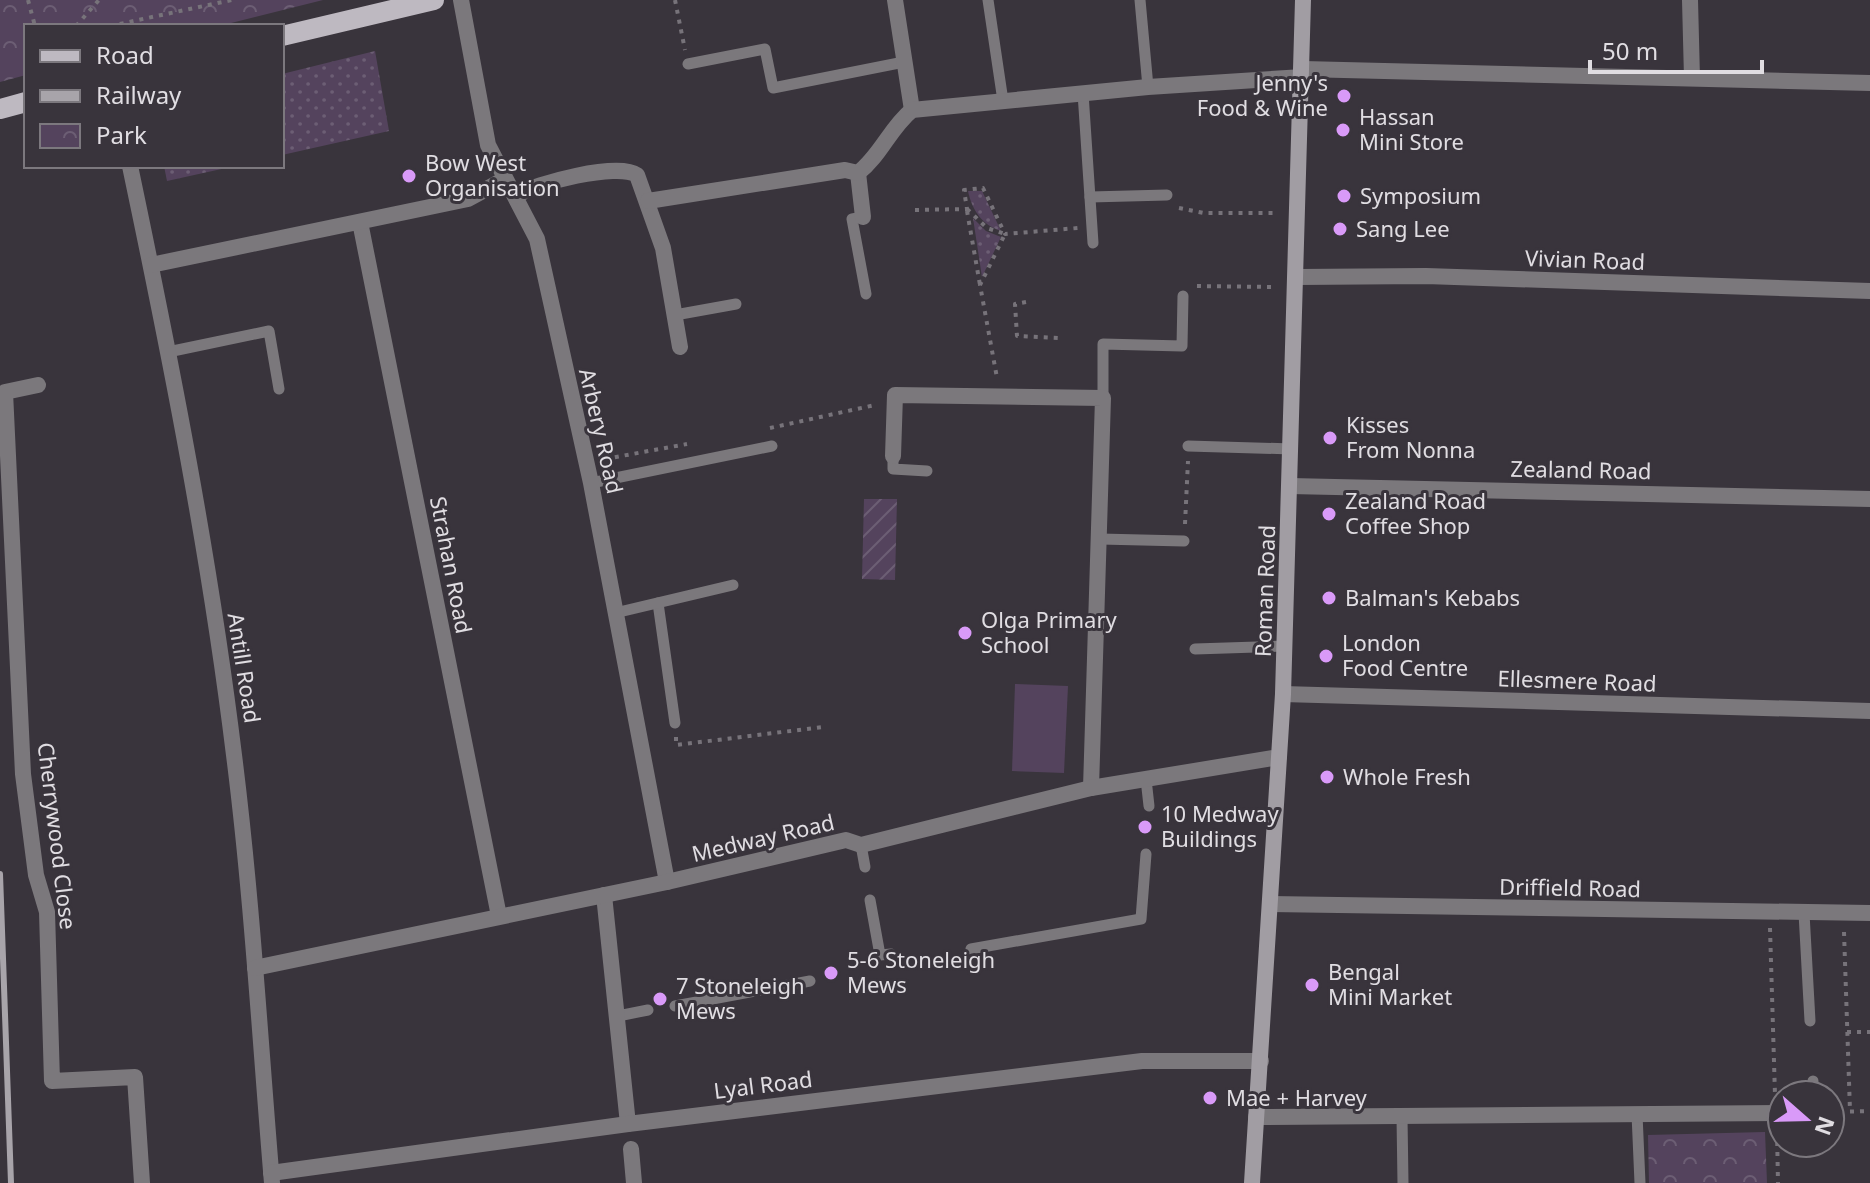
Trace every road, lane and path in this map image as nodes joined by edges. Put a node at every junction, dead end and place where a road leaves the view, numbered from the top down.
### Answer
1 (28, 0) edge
2 (99, 0) edge
3 (232, 0) edge
4 (434, 0) edge
5 (461, 0) edge
6 (675, 0) edge
7 (895, 0) edge
8 (988, 0) edge
9 (1140, 0) edge
10 (1303, 0) edge
11 (1690, 0) edge
12 (34, 24) edge
13 (78, 24) edge
14 (119, 24) edge
15 (284, 36) edge
16 (904, 62) junction
17 (688, 64) joint
18 (1303, 73) junction
19 (1692, 78) junction
20 (1870, 83) edge
21 (1148, 87) junction
22 (1083, 93) junction
23 (1003, 101) junction
24 (24, 103) edge
25 (0, 109) edge
26 (912, 110) junction
27 (130, 168) edge
28 (858, 173) junction
29 (505, 179) junction
30 (1167, 195) joint
31 (516, 196) junction
32 (1090, 197) junction
33 (648, 201) junction
34 (967, 209) junction
35 (915, 210) dead end
36 (1300, 214) junction
37 (863, 217) joint
38 (360, 222) junction
39 (1092, 227) junction
40 (1005, 234) junction
41 (1093, 243) dead end
42 (151, 265) junction
43 (1298, 277) junction
44 (980, 285) junction
45 (1282, 287) dead end
46 (1870, 291) edge
47 (866, 294) dead end
48 (1183, 296) joint
49 (1026, 302) dead end
50 (736, 304) dead end
51 (675, 315) junction
52 (1059, 338) dead end
53 (680, 347) dead end
54 (168, 352) junction
55 (38, 385) dead end
56 (279, 389) dead end
57 (1000, 397) junction
58 (1103, 398) junction
59 (772, 446) dead end
60 (1188, 446) joint
61 (1292, 449) junction
62 (893, 456) joint
63 (927, 471) dead end
64 (591, 483) junction
65 (1290, 486) junction
66 (1870, 499) edge
67 (1100, 539) junction
68 (1184, 541) joint
69 (733, 585) dead end
70 (658, 603) junction
71 (615, 613) junction
72 (1284, 646) junction
73 (1195, 649) dead end
74 (1283, 694) junction
75 (1870, 711) edge
76 (675, 723) joint
77 (823, 727) dead end
78 (1279, 757) junction
79 (1146, 779) junction
80 (1091, 788) junction
81 (1149, 806) dead end
82 (861, 845) junction
83 (1146, 854) dead end
84 (865, 867) dead end
85 (667, 882) junction
86 (604, 895) junction
87 (870, 900) dead end
88 (1270, 904) junction
89 (1770, 913) junction
90 (1804, 913) junction
91 (1843, 913) junction
92 (1870, 913) edge
93 (499, 916) junction
94 (971, 949) dead end
95 (891, 954) dead end
96 (255, 968) junction
97 (810, 981) dead end
98 (675, 1006) dead end
99 (648, 1010) dead end
100 (618, 1016) junction
101 (1810, 1021) dead end
102 (1847, 1032) junction
103 (1870, 1032) edge
104 (1261, 1061) junction
105 (1777, 1079) edge
106 (1846, 1111) edge
107 (1850, 1111) junction
108 (1870, 1111) edge
109 (1766, 1113) edge
110 (1637, 1114) junction
111 (1256, 1117) junction
112 (1402, 1117) junction
113 (628, 1124) junction
114 (631, 1149) dead end
115 (1778, 1159) edge
116 (271, 1178) edge
117 (142, 1183) edge
118 (634, 1183) edge
119 (1252, 1183) edge
120 (1403, 1183) edge
121 (1640, 1183) edge
122 (1778, 1183) edge

1 - 12 path
2 - 13 path
3 - 14 path
4 - 15 main road
5 - 29 street, Arbery Road
6 - 17 path
7 - 16 street
8 - 23 lane
9 - 21 lane
10 - 18 main road, Roman Road
11 - 19 street
16 - 17 lane
16 - 26 street
18 - 19 street
18 - 21 street
18 - 36 main road, Roman Road
19 - 20 street
21 - 22 street
22 - 23 street
22 - 32 lane
23 - 26 street
24 - 25 main road
26 - 28 street
27 - 42 street, Antill Road
28 - 33 street
28 - 37 street
29 - 31 street, Arbery Road
29 - 38 street
30 - 32 lane
30 - 36 path
31 - 33 street
31 - 64 street, Arbery Road
32 - 39 lane
33 - 51 street
34 - 35 path
34 - 40 path
34 - 40 path
34 - 44 path
36 - 43 main road, Roman Road
37 - 47 lane
38 - 42 street
38 - 93 street, Strahan Road
39 - 40 path
39 - 41 lane
40 - 44 path
42 - 54 street, Antill Road
43 - 46 street, Vivian Road
43 - 61 main road, Roman Road
44 - 57 path
45 - 48 path
48 - 58 lane
49 - 52 path
50 - 51 lane
51 - 53 street
54 - 56 lane
54 - 96 street, Antill Road
55 - 117 street, Cherrywood Close
57 - 58 street
57 - 62 street
58 - 67 street
59 - 64 lane
60 - 61 lane
60 - 68 path
61 - 65 main road, Roman Road
62 - 63 lane
64 - 71 street, Arbery Road
65 - 66 street, Zealand Road
65 - 72 main road, Roman Road
67 - 68 lane
67 - 80 street
69 - 70 lane
70 - 71 lane
70 - 76 lane
71 - 85 street, Arbery Road
72 - 73 lane
72 - 74 main road, Roman Road
74 - 75 street, Ellesmere Road
74 - 78 main road, Roman Road
76 - 77 path
78 - 79 street, Medway Road
78 - 88 main road, Roman Road
79 - 80 street, Medway Road
79 - 81 lane
80 - 82 street, Medway Road
82 - 84 lane
82 - 85 street, Medway Road
83 - 94 lane
85 - 86 street, Medway Road
86 - 93 street, Medway Road
86 - 100 street
87 - 95 lane
88 - 89 street, Driffield Road
88 - 104 main road, Roman Road
89 - 90 street, Driffield Road
89 - 105 path
90 - 91 street, Driffield Road
90 - 101 lane
91 - 92 street, Driffield Road
91 - 102 path
93 - 96 street, Medway Road
96 - 116 street, Antill Road
97 - 98 lane
99 - 100 lane
100 - 113 street
102 - 103 path
102 - 107 path
104 - 111 main road, Roman Road
104 - 113 street, Lyal Road
106 - 107 path
107 - 108 path
109 - 110 street
110 - 112 street
110 - 121 lane
111 - 112 street
111 - 119 main road, Roman Road
112 - 120 lane
113 - 116 street, Lyal Road
114 - 118 street
115 - 122 path

